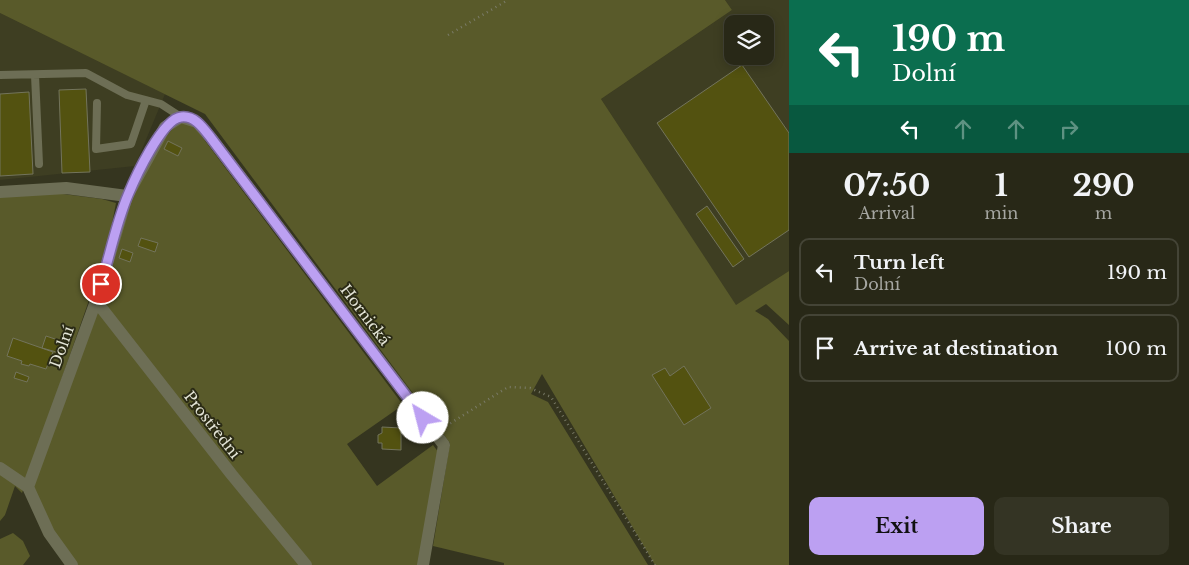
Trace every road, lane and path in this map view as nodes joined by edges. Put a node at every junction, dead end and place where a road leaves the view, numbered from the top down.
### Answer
1 (508, 0) edge
2 (448, 36) dead end
3 (0, 75) edge
4 (35, 75) junction
5 (146, 100) junction
6 (96, 103) dead end
7 (181, 117) junction
8 (39, 164) dead end
9 (0, 192) edge
10 (127, 196) junction
11 (96, 302) junction
12 (435, 434) junction
13 (0, 468) edge
14 (28, 487) junction
15 (72, 565) edge
16 (306, 565) edge
17 (423, 565) edge
18 (655, 565) edge

1 - 2 path
3 - 4 lane
4 - 5 lane
4 - 8 lane
5 - 6 lane
5 - 7 lane
7 - 10 street, Dolní
7 - 12 street, Hornická
9 - 10 street
10 - 11 street, Dolní
11 - 14 street, Dolní
11 - 16 street, Prostřední
12 - 17 street, Hornická
12 - 18 path
13 - 14 street
14 - 15 street

